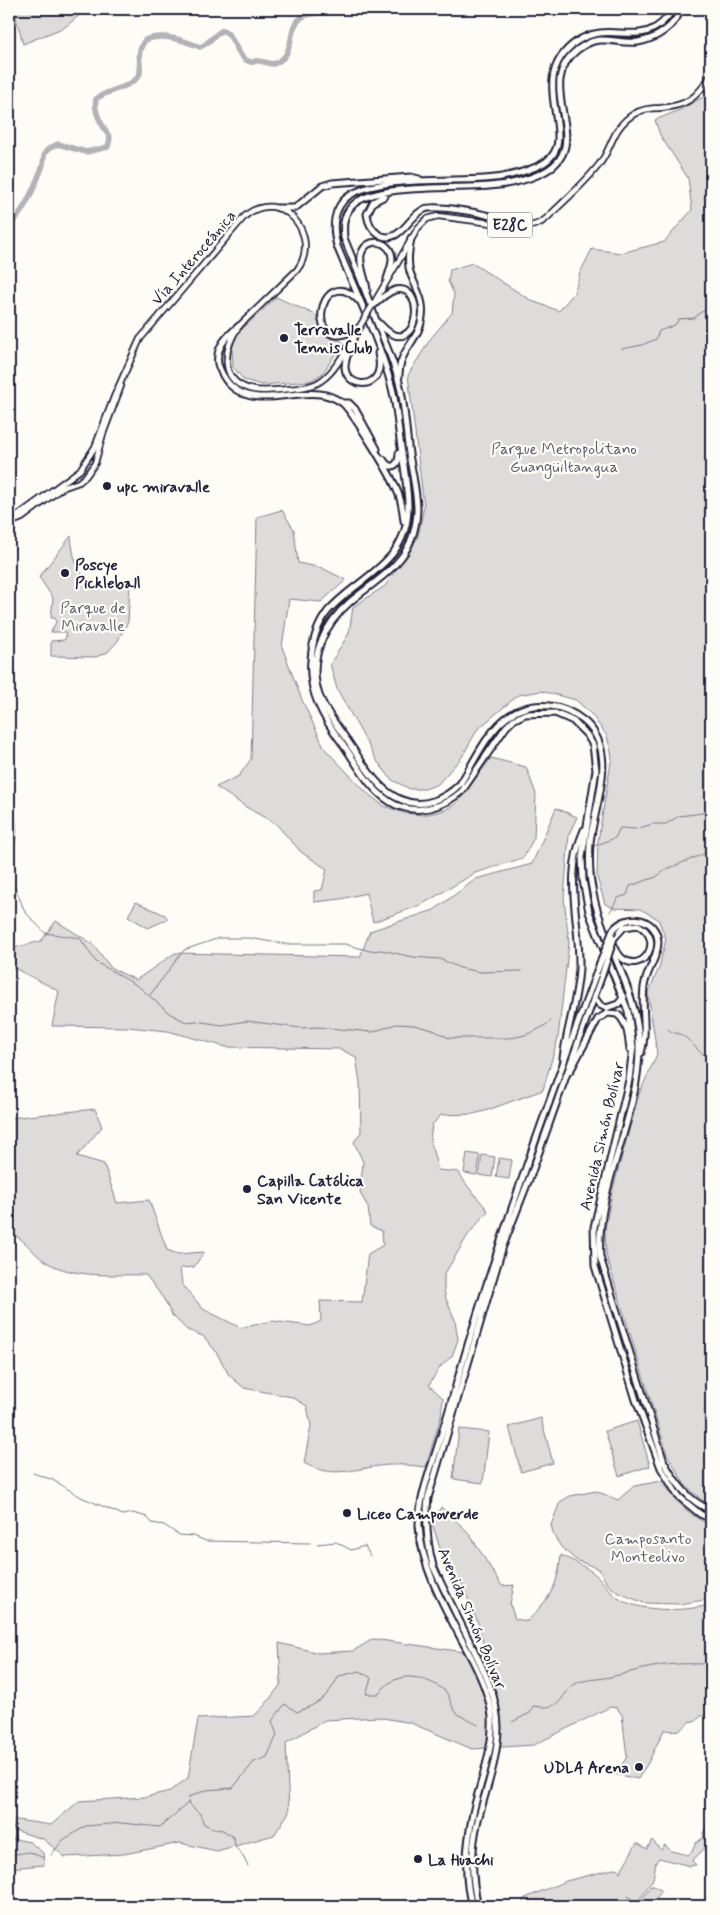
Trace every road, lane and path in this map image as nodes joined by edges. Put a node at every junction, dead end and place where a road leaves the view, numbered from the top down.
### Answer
1 (673, 9) edge
2 (682, 9) edge
3 (711, 75) edge
4 (420, 179) junction
5 (400, 190) junction
6 (278, 208) junction
7 (500, 224) junction
8 (411, 238) junction
9 (387, 278) junction
10 (367, 296) junction
11 (360, 302) junction
12 (373, 306) junction
13 (376, 320) junction
14 (239, 326) junction
15 (360, 327) junction
16 (354, 336) junction
17 (376, 343) junction
18 (121, 382) junction
19 (400, 387) junction
20 (344, 403) junction
21 (399, 438) junction
22 (9, 523) edge
23 (405, 529) junction
24 (586, 824) junction
25 (601, 924) junction
26 (599, 973) junction
27 (594, 997) junction
28 (624, 997) junction
29 (639, 1058) junction
30 (632, 1060) junction
31 (561, 1071) junction
32 (561, 1087) junction
33 (631, 1357) junction
34 (624, 1360) junction
35 (711, 1510) edge
36 (711, 1519) edge
37 (472, 1906) edge
38 (478, 1906) edge

1 - 4 highway, Avenida Simón Bolívar
2 - 5 highway, Avenida Simón Bolívar
3 - 7 main road, E28C
4 - 6 highway
4 - 11 highway, Avenida Simón Bolívar
5 - 7 highway
5 - 10 highway, Avenida Simón Bolívar
6 - 14 main road, E28C
6 - 18 main road, Vía Interoceánica
7 - 8 main road, E28C
8 - 9 main road, E28C
8 - 19 highway
9 - 10 highway
9 - 12 main road, E28C
10 - 13 highway, Avenida Simón Bolívar
11 - 15 highway
11 - 17 highway, Avenida Simón Bolívar
12 - 13 highway
12 - 15 main road, E28C, bridge
13 - 19 highway, Avenida Simón Bolívar
14 - 16 main road, E28C
14 - 20 highway
15 - 16 main road, E28C
16 - 17 highway
17 - 21 highway, Avenida Simón Bolívar
18 - 22 main road, Vía Interoceánica
18 - 22 main road, Vía Interoceánica
19 - 25 highway, Avenida Simón Bolívar
20 - 21 highway
20 - 23 highway
21 - 23 highway, Avenida Simón Bolívar
23 - 24 highway, Avenida Simón Bolívar
24 - 28 highway, Avenida Simón Bolívar
24 - 31 highway
25 - 26 highway, bridge
25 - 29 highway, Avenida Simón Bolívar
26 - 27 highway, Avenida Simón Bolívar
26 - 29 highway, bridge
26 - 31 highway, Avenida Simón Bolívar
27 - 28 highway
27 - 32 highway, Avenida Simón Bolívar
28 - 30 highway, Avenida Simón Bolívar
29 - 33 highway, Avenida Simón Bolívar
30 - 32 highway
30 - 34 highway, Avenida Simón Bolívar
31 - 37 highway, Avenida Simón Bolívar
32 - 38 highway, Avenida Simón Bolívar
33 - 34 highway
33 - 35 highway, Avenida Simón Bolívar
34 - 36 highway, Avenida Simón Bolívar

